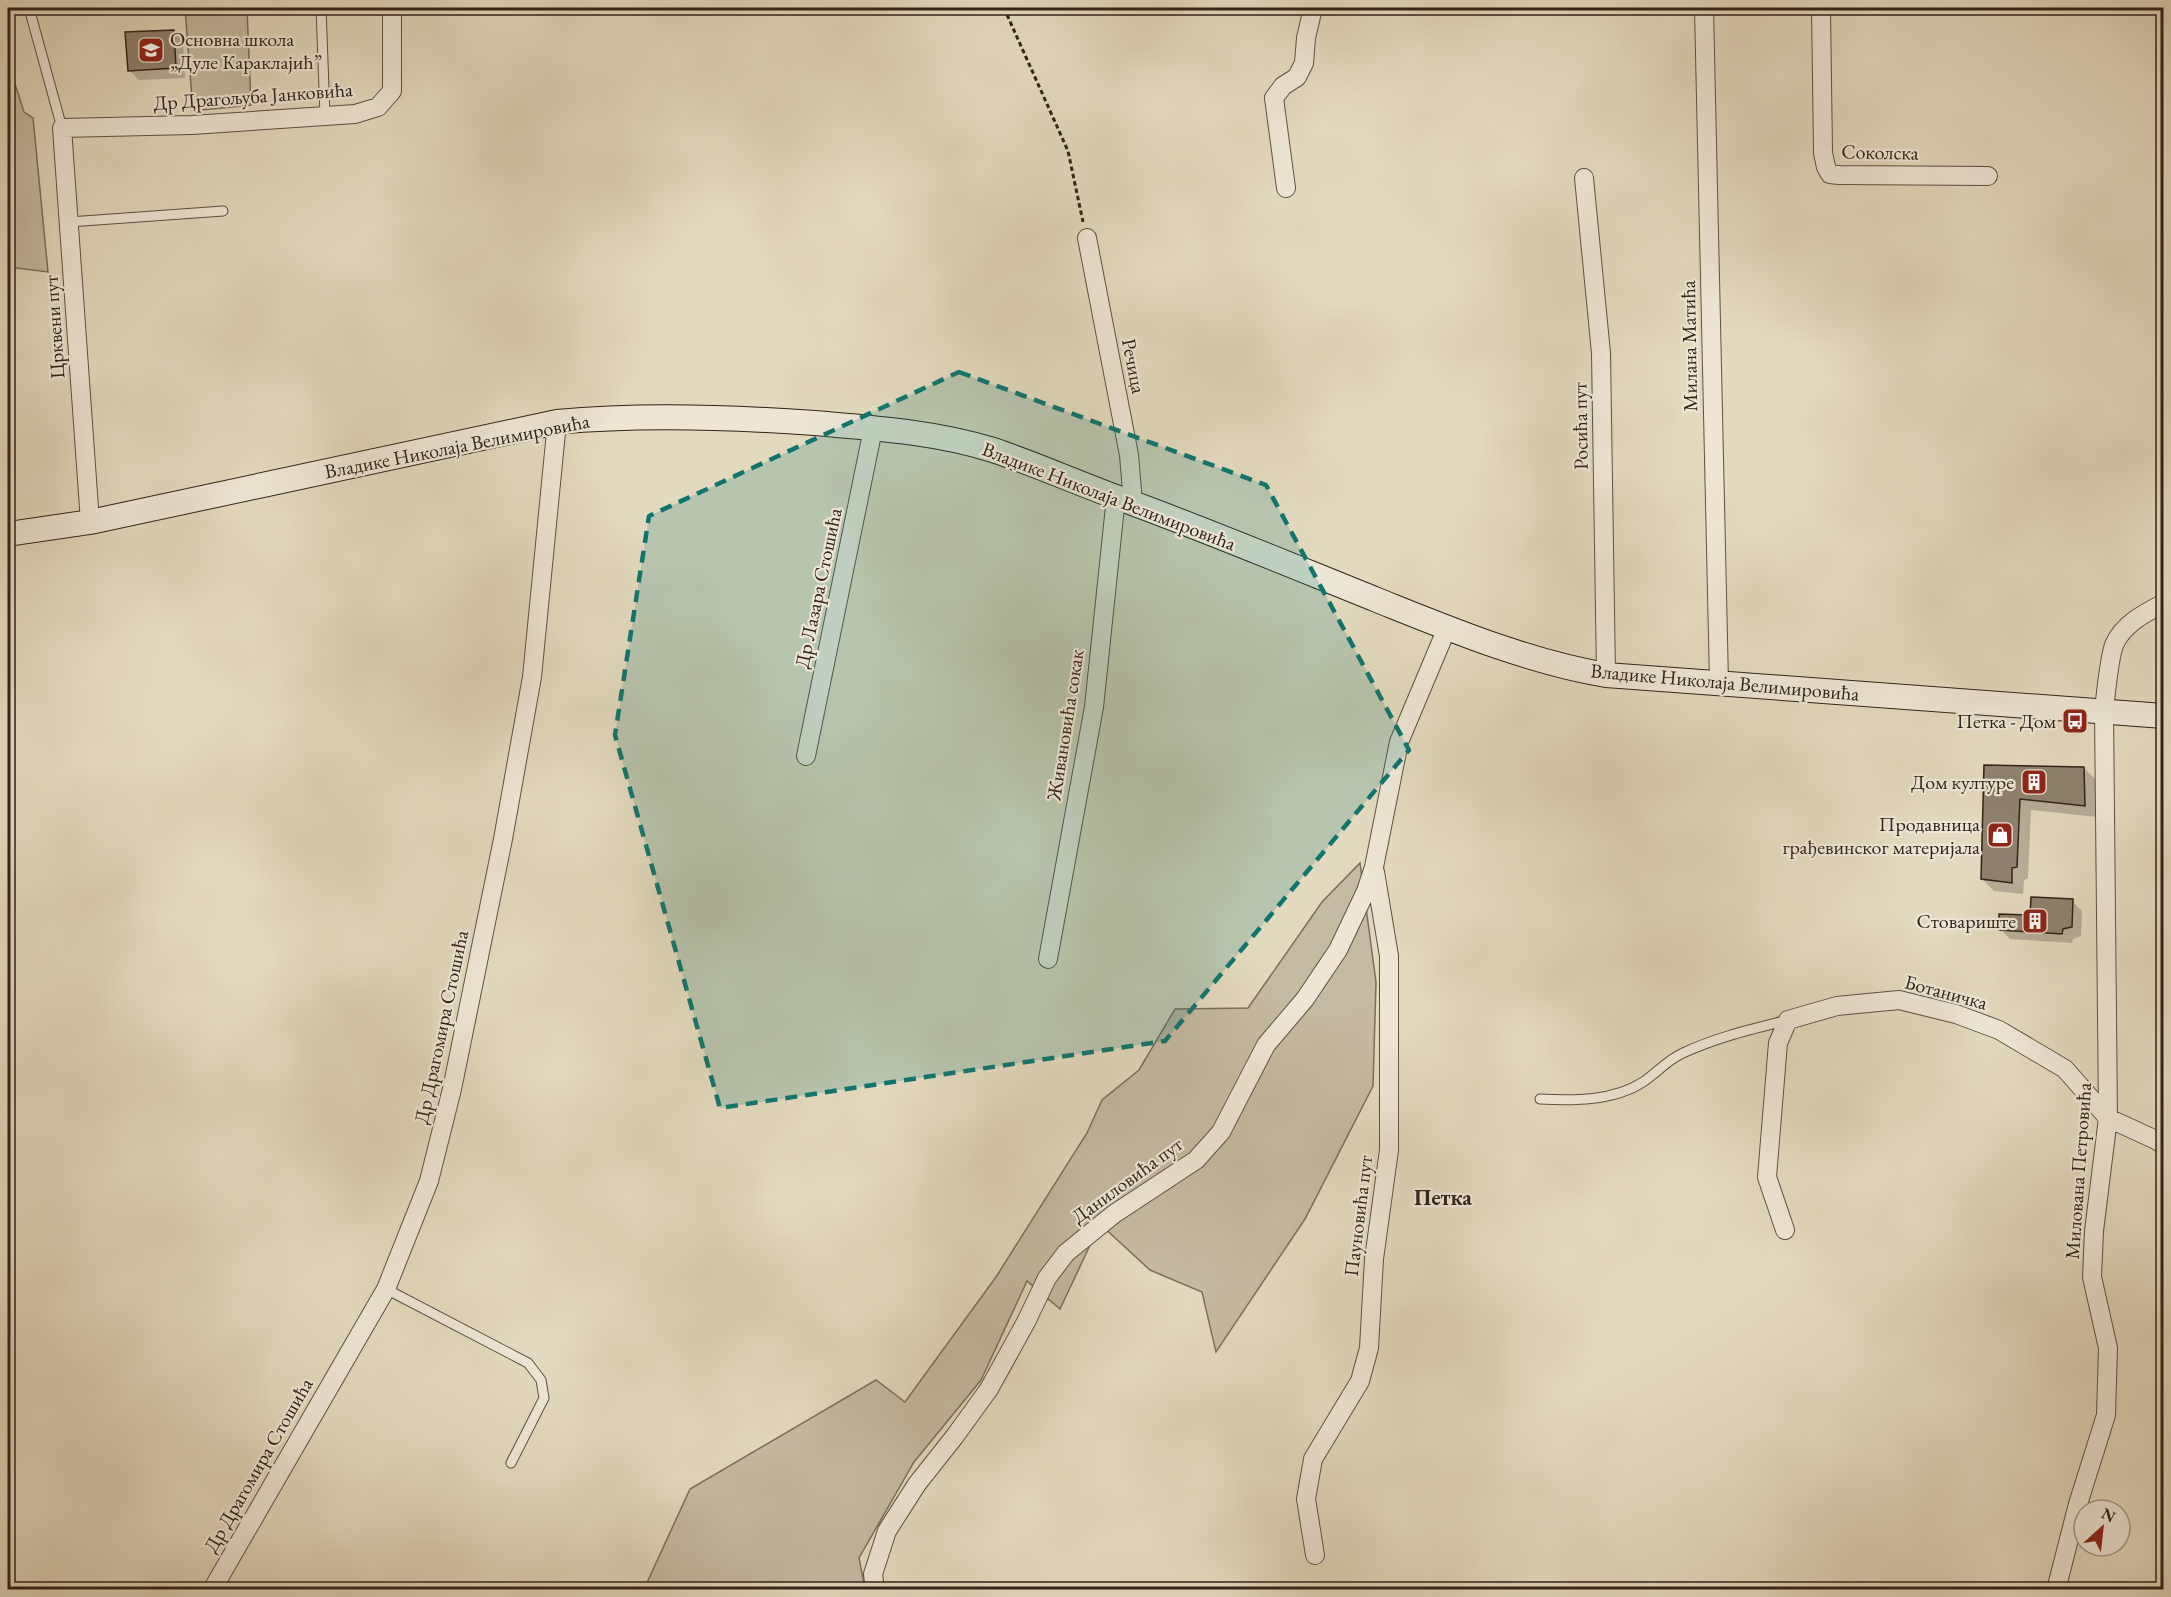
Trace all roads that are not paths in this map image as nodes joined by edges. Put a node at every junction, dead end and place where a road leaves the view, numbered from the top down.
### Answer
1 (29, 8) edge
2 (321, 8) edge
3 (392, 8) edge
4 (1313, 8) edge
5 (1704, 8) edge
6 (1821, 8) edge
7 (325, 116) junction
8 (63, 128) junction
9 (1988, 176) dead end
10 (1584, 178) dead end
11 (1286, 188) dead end
12 (223, 211) dead end
13 (69, 222) junction
14 (1087, 238) road end
15 (557, 422) junction
16 (873, 429) junction
17 (1125, 500) junction
18 (90, 522) junction
19 (8, 534) edge
20 (2163, 603) edge
21 (1447, 628) junction
22 (1606, 675) junction
23 (1719, 683) junction
24 (2104, 710) junction
25 (2163, 716) edge
26 (806, 756) dead end
27 (1374, 867) junction
28 (1048, 959) dead end
29 (1788, 1020) junction
30 (1540, 1099) dead end
31 (2108, 1118) junction
32 (2163, 1145) edge
33 (1785, 1230) dead end
34 (386, 1290) junction
35 (511, 1463) dead end
36 (1315, 1555) dead end
37 (212, 1590) edge
38 (875, 1590) edge
39 (2056, 1590) edge

1 - 8 lane
2 - 7 lane
3 - 7 street, Др Драгољуба Јанковића
4 - 11 street
5 - 23 street, Милана Матића
6 - 9 street, Соколска
7 - 8 street, Др Драгољуба Јанковића
8 - 13 street, Црквени пут
10 - 22 street, Росића пут
12 - 13 lane
13 - 18 street, Црквени пут
14 - 17 street, Речица
15 - 16 street, Владике Николаја Велимировића
15 - 18 street, Владике Николаја Велимировића
15 - 34 street, Др Драгомира Стошића
16 - 17 street, Владике Николаја Велимировића
16 - 26 street, Др Лазара Стошића
17 - 21 street, Владике Николаја Велимировића
17 - 28 street, Живановића сокак
18 - 19 street, Владике Николаја Велимировића
20 - 24 street, Милована Петровића
21 - 22 street, Владике Николаја Велимировића
21 - 27 street, Даниловића пут
22 - 23 street, Владике Николаја Велимировића
23 - 24 street, Владике Николаја Велимировића
24 - 25 street, Владике Николаја Велимировића
24 - 31 street, Милована Петровића
27 - 36 street, Пауновића пут
27 - 38 street, Даниловића пут
29 - 30 lane
29 - 31 street, Ботаничка
29 - 33 street
31 - 32 street, Ботаничка
31 - 39 street, Милована Петровића
34 - 35 lane
34 - 37 street, Др Драгомира Стошића

